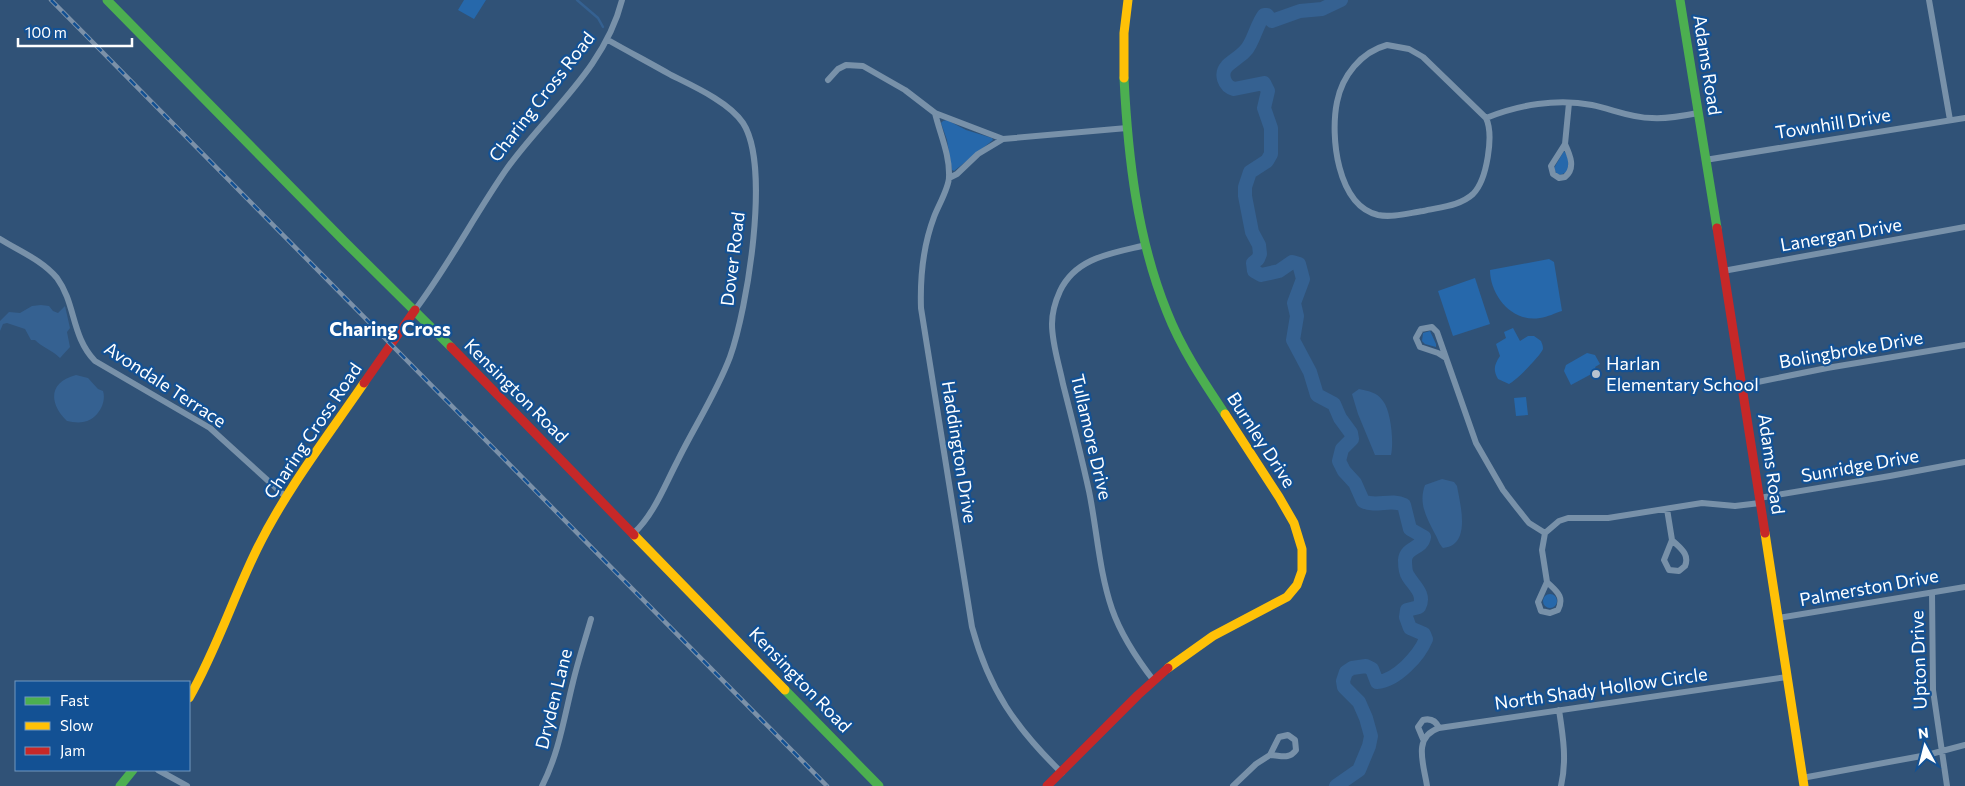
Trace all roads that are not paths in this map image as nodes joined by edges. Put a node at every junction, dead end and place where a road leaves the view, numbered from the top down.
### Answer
1 (107, 0) edge
2 (622, 0) edge
3 (1128, 0) edge
4 (1680, 0) edge
5 (1929, 0) edge
6 (608, 40) junction
7 (828, 80) dead end
8 (1569, 103) junction
9 (1698, 113) junction
10 (935, 114) junction
11 (1486, 118) junction
12 (1965, 118) edge
13 (1950, 120) junction
14 (1127, 128) junction
15 (1003, 139) junction
16 (1565, 144) junction
17 (1705, 160) junction
18 (950, 178) junction
19 (1965, 228) edge
20 (0, 239) edge
21 (1146, 246) junction
22 (1723, 271) junction
23 (415, 310) junction
24 (1965, 344) edge
25 (1446, 358) junction
26 (1743, 385) junction
27 (1965, 462) edge
28 (286, 497) junction
29 (1760, 500) junction
30 (1667, 509) junction
31 (634, 533) junction
32 (1545, 533) junction
33 (1672, 540) junction
34 (1547, 582) junction
35 (1965, 587) edge
36 (1932, 593) junction
37 (1778, 618) junction
38 (591, 619) dead end
39 (1787, 678) junction
40 (1154, 681) junction
41 (190, 696) edge
42 (1559, 710) junction
43 (1439, 728) junction
44 (1423, 739) junction
45 (1965, 745) edge
46 (1941, 752) junction
47 (1270, 755) dead end
48 (132, 771) edge
49 (160, 771) edge
50 (1062, 773) junction
51 (1803, 782) edge
52 (120, 786) edge
53 (187, 786) edge
54 (542, 786) edge
55 (879, 786) edge
56 (1047, 786) edge
57 (1233, 786) edge
58 (1427, 786) edge
59 (1561, 786) edge
60 (1947, 786) edge

1 - 23 street, Kensington Road
2 - 6 street, Charing Cross Road
3 - 14 street, Burnley Drive
4 - 9 street, Adams Road
5 - 13 street
6 - 23 street, Charing Cross Road
6 - 31 street, Dover Road
7 - 10 street
8 - 9 street
8 - 11 street
8 - 16 street
9 - 17 street, Adams Road
10 - 15 street
10 - 18 street
11 - 11 street
12 - 13 street, Townhill Drive
13 - 17 street, Townhill Drive
14 - 15 street
14 - 21 street, Burnley Drive
15 - 18 street
16 - 16 street
17 - 22 street, Adams Road
18 - 50 street, Haddington Drive
19 - 22 street, Lanergan Drive
20 - 28 street, Avondale Terrace
21 - 40 street, Tullamore Drive
21 - 40 street, Burnley Drive
22 - 26 street, Adams Road
23 - 28 street, Charing Cross Road
23 - 31 street, Kensington Road
24 - 26 street, Bolingbroke Drive
25 - 25 street
25 - 32 street
26 - 29 street, Adams Road
27 - 29 street, Sunridge Drive
28 - 41 street, Charing Cross Road
29 - 30 street, Sunridge Drive
29 - 37 street, Adams Road
30 - 32 street, Sunridge Drive
30 - 33 street
31 - 55 street, Kensington Road
32 - 34 street
33 - 33 street
34 - 34 street
35 - 36 street, Palmerston Drive
36 - 37 street, Palmerston Drive
36 - 46 street, Upton Drive
37 - 39 street, Adams Road
38 - 54 street, Dryden Lane
39 - 42 street, North Shady Hollow Circle
39 - 51 street, Adams Road
40 - 50 street, Burnley Drive
42 - 43 street, North Shady Hollow Circle
42 - 59 street
43 - 44 street, North Shady Hollow Circle
43 - 44 street
44 - 58 street
45 - 46 street
46 - 51 street
46 - 60 street, Upton Drive
47 - 57 street
48 - 52 street
49 - 53 street
50 - 56 street, Burnley Drive

